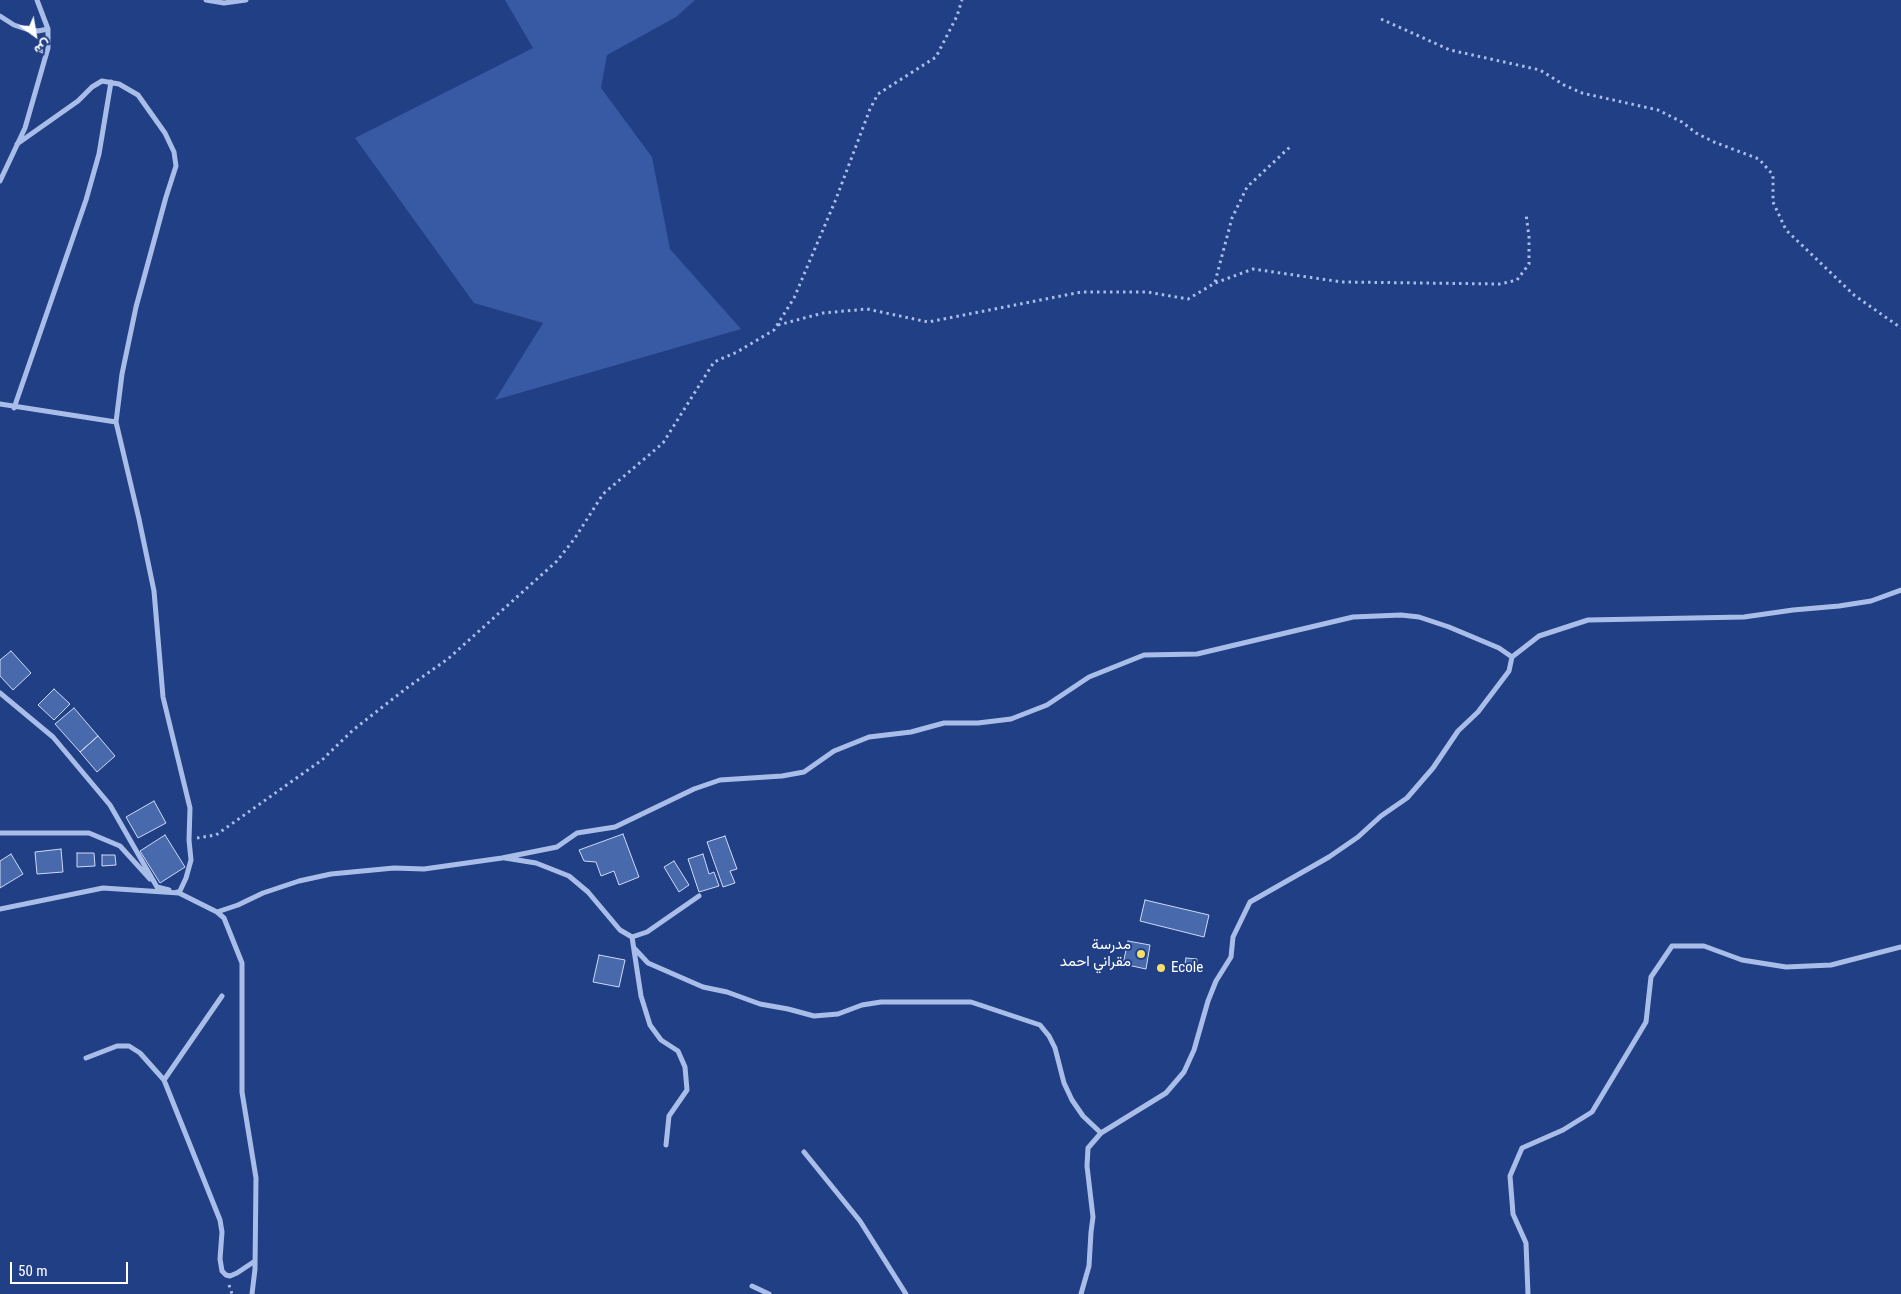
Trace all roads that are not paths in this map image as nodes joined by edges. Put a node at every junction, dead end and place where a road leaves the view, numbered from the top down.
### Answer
1 (37, 0) edge
2 (206, 0) edge
3 (246, 0) edge
4 (0, 16) edge
5 (48, 29) junction
6 (111, 82) junction
7 (18, 144) junction
8 (0, 181) edge
9 (0, 404) edge
10 (14, 408) junction
11 (116, 422) junction
12 (1901, 590) edge
13 (1512, 657) junction
14 (0, 693) edge
15 (0, 833) edge
16 (502, 858) junction
17 (157, 887) junction
18 (179, 893) junction
19 (699, 896) dead end
20 (0, 909) edge
21 (217, 912) junction
22 (632, 937) junction
23 (1901, 947) edge
24 (635, 949) junction
25 (222, 996) dead end
26 (86, 1058) dead end
27 (164, 1080) junction
28 (1101, 1133) junction
29 (666, 1145) dead end
30 (804, 1152) dead end
31 (255, 1261) junction
32 (752, 1286) dead end
33 (252, 1294) edge
34 (769, 1294) edge
35 (906, 1294) edge
36 (1081, 1294) edge
37 (1528, 1294) edge

1 - 5 street
2 - 3 street
4 - 5 street
5 - 7 street
6 - 7 street
6 - 10 street
6 - 11 street
7 - 8 street
9 - 10 street
10 - 11 street
11 - 18 street
12 - 13 street
13 - 16 street
13 - 28 street
14 - 17 street
15 - 17 street
16 - 21 street
16 - 22 street
17 - 18 street
18 - 20 street
18 - 21 street
19 - 22 street
21 - 31 street
22 - 24 street
23 - 37 street
24 - 28 street
24 - 29 street
25 - 27 street
26 - 27 street
27 - 31 street
28 - 36 street
30 - 35 street
31 - 33 street
32 - 34 street

